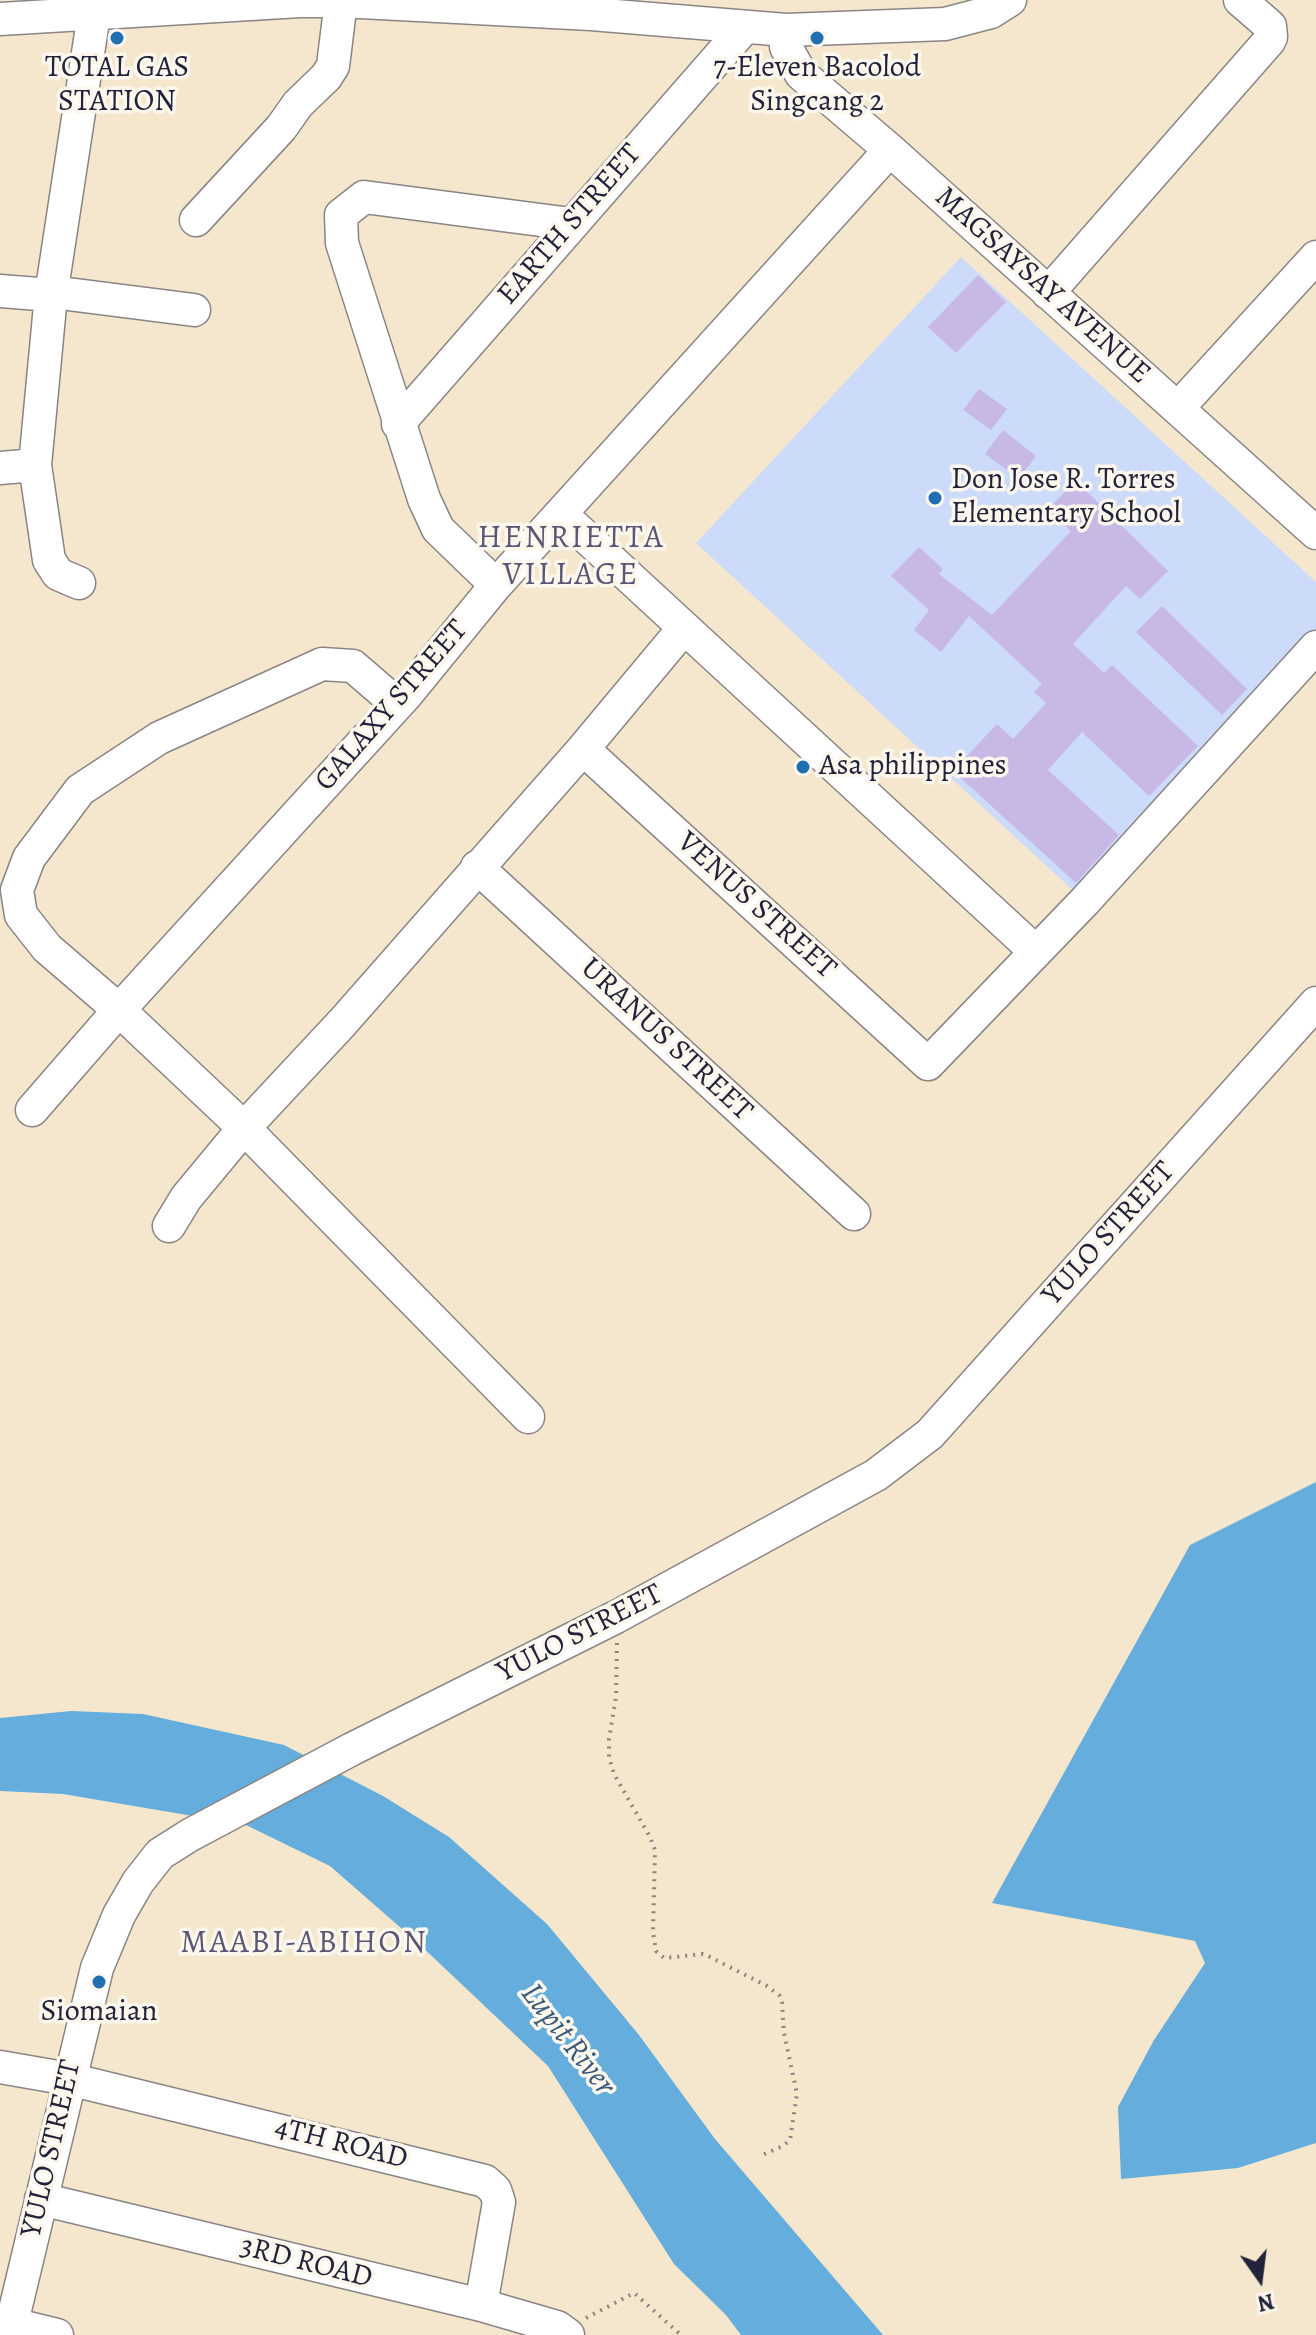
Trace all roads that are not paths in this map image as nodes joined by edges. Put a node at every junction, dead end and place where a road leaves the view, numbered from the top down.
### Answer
1 (300, 0) edge
2 (1010, 0) edge
3 (1240, 0) edge
4 (341, 1) edge
5 (592, 7) edge
6 (59, 8) edge
7 (704, 12) edge
8 (94, 14) junction
9 (0, 19) edge
10 (744, 28) junction
11 (786, 30) junction
12 (890, 150) junction
13 (196, 220) dead end
14 (571, 224) junction
15 (1316, 257) edge
16 (0, 291) edge
17 (52, 293) junction
18 (1048, 293) junction
19 (194, 310) dead end
20 (1178, 408) junction
21 (398, 424) junction
22 (35, 465) junction
23 (0, 468) edge
24 (561, 514) junction
25 (1313, 523) edge
26 (79, 583) dead end
27 (496, 585) junction
28 (684, 628) junction
29 (1316, 647) edge
30 (397, 704) junction
31 (583, 749) junction
32 (477, 867) junction
33 (1035, 951) junction
34 (1316, 1003) edge
35 (119, 1010) junction
36 (32, 1110) dead end
37 (244, 1128) junction
38 (854, 1214) dead end
39 (169, 1226) dead end
40 (528, 1417) dead end
41 (0, 2067) edge
42 (69, 2079) junction
43 (41, 2199) junction
44 (481, 2305) junction
45 (7, 2326) edge
46 (565, 2332) edge
47 (57, 2335) edge

1 - 4 street
1 - 8 street
2 - 11 street
3 - 18 street
4 - 5 street
4 - 13 street
5 - 7 street
6 - 8 street
6 - 9 street
7 - 10 street
8 - 17 street
10 - 11 street
10 - 14 street, EARTH STREET
11 - 12 street, MAGSAYSAY AVENUE
12 - 18 street, MAGSAYSAY AVENUE
12 - 24 street, GALAXY STREET
14 - 21 street, EARTH STREET
14 - 21 street
15 - 20 street
16 - 17 street
17 - 19 street
17 - 22 street
18 - 20 street, MAGSAYSAY AVENUE
20 - 25 street, MAGSAYSAY AVENUE
21 - 27 street
22 - 23 street
22 - 26 street
24 - 27 street, GALAXY STREET
24 - 28 street
27 - 30 street, GALAXY STREET
28 - 31 street
28 - 33 street
29 - 33 street
30 - 35 street, GALAXY STREET
30 - 35 street
31 - 32 street
31 - 33 street, VENUS STREET
32 - 37 street
32 - 38 street, URANUS STREET
34 - 42 street, YULO STREET
35 - 36 street, GALAXY STREET
35 - 37 street
37 - 39 street
37 - 40 street
41 - 42 street, 4TH ROAD
42 - 43 street, YULO STREET
42 - 44 street, 4TH ROAD
43 - 44 street, 3RD ROAD
43 - 45 street, YULO STREET
44 - 46 street, 3RD ROAD
45 - 47 street

